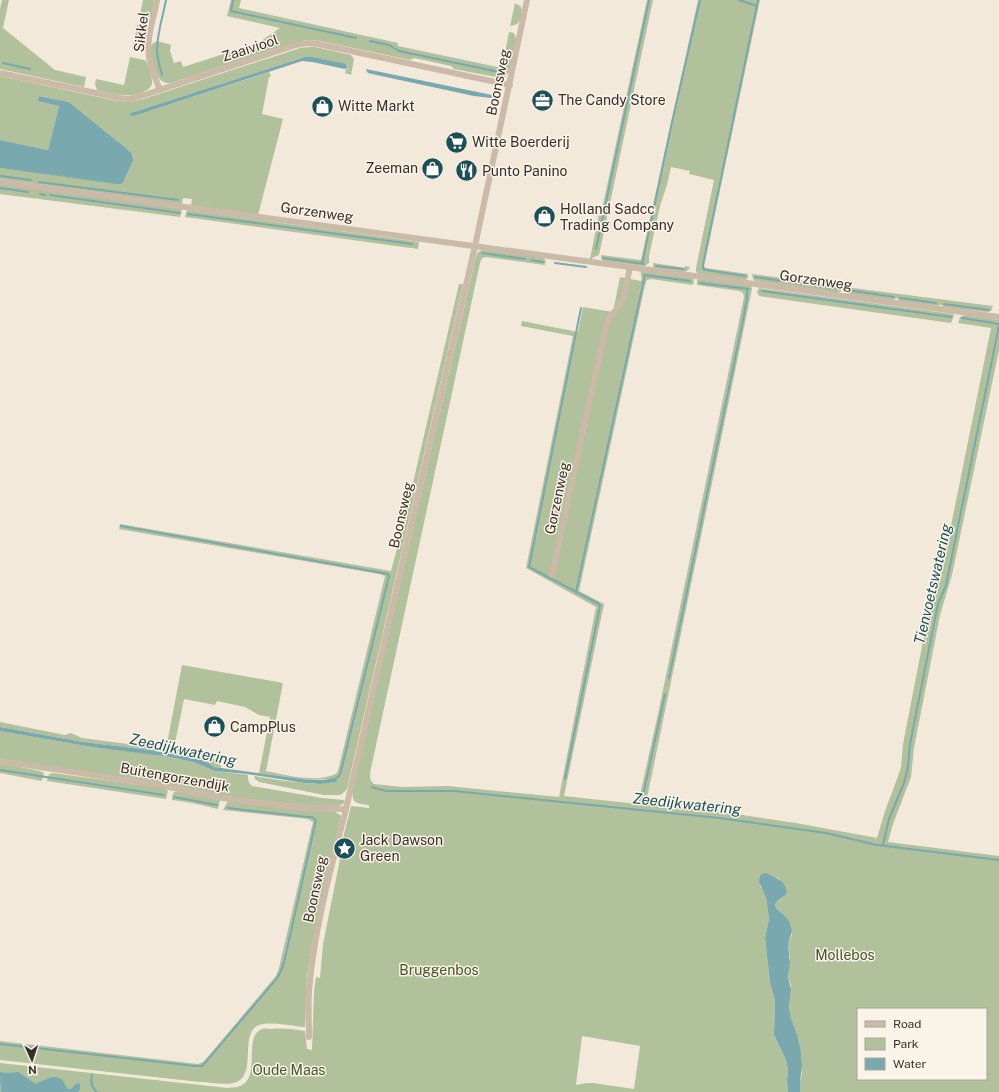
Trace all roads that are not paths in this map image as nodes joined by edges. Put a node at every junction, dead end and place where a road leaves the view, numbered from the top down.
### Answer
1 (158, 0) edge
2 (528, 0) edge
3 (0, 73) edge
4 (510, 85) junction
5 (160, 90) junction
6 (0, 182) edge
7 (476, 246) junction
8 (630, 267) junction
9 (999, 317) edge
10 (552, 575) dead end
11 (0, 761) edge
12 (346, 809) junction
13 (309, 1037) dead end

1 - 5 street, Sikkel
2 - 4 street, Boonsweg
3 - 5 street, Zaaiviool
4 - 5 street, Zaaiviool
4 - 7 street, Boonsweg
6 - 7 street, Gorzenweg
7 - 8 street, Gorzenweg
7 - 12 street, Boonsweg
8 - 9 street, Gorzenweg
8 - 10 street, Gorzenweg
11 - 12 street, Buitengorzendijk
12 - 13 street, Boonsweg

